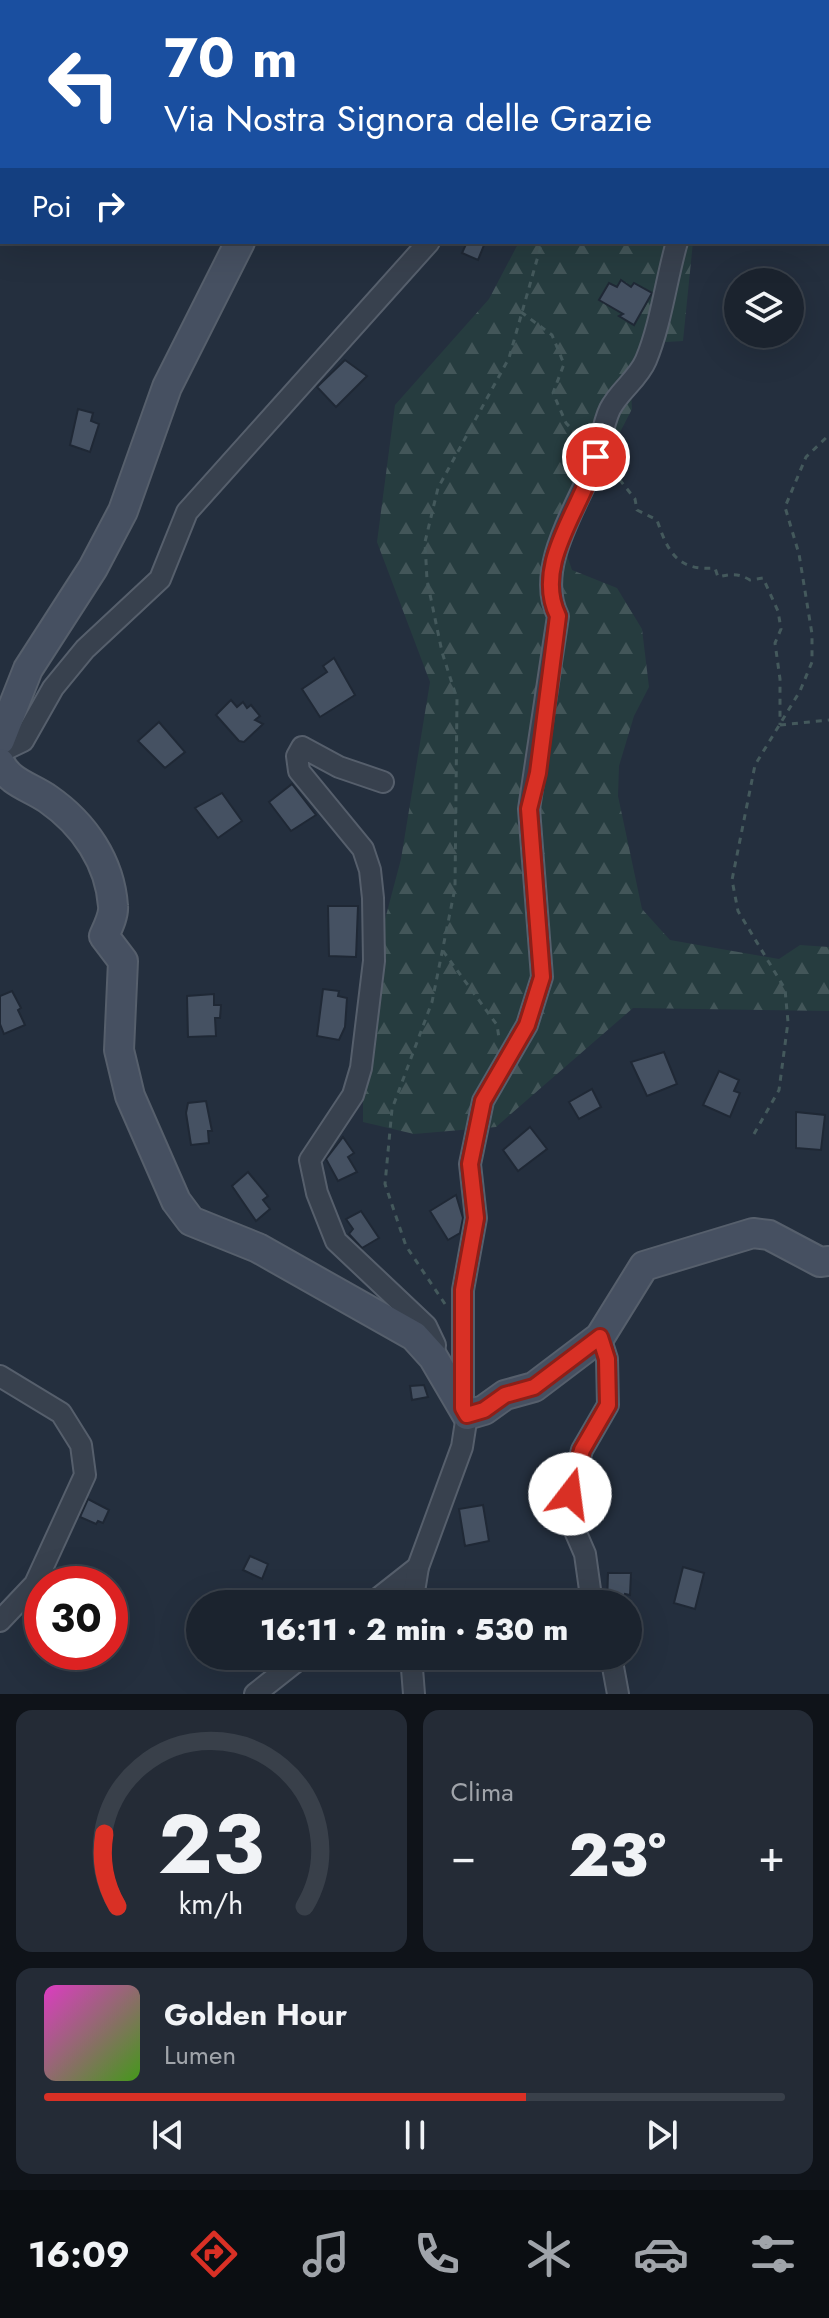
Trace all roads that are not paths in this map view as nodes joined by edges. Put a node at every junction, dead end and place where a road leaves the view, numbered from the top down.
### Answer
1 (239, 244) edge
2 (427, 244) edge
3 (676, 244) edge
4 (0, 740) edge
5 (0, 752) edge
6 (0, 763) edge
7 (383, 782) dead end
8 (829, 1261) edge
9 (600, 1337) junction
10 (433, 1357) junction
11 (0, 1376) edge
12 (465, 1412) junction
13 (418, 1567) junction
14 (389, 1590) edge
15 (414, 1590) edge
16 (590, 1590) edge
17 (0, 1621) edge
18 (285, 1670) edge
19 (412, 1670) edge
20 (614, 1670) edge
21 (255, 1694) edge
22 (414, 1694) edge
23 (618, 1694) edge

1 - 4 street
2 - 5 street
3 - 12 street
6 - 10 street
7 - 10 street
8 - 9 street
9 - 12 street
9 - 16 street
10 - 12 street
11 - 17 street
12 - 13 street
13 - 14 street
13 - 15 street
18 - 21 street
19 - 22 street
20 - 23 street

